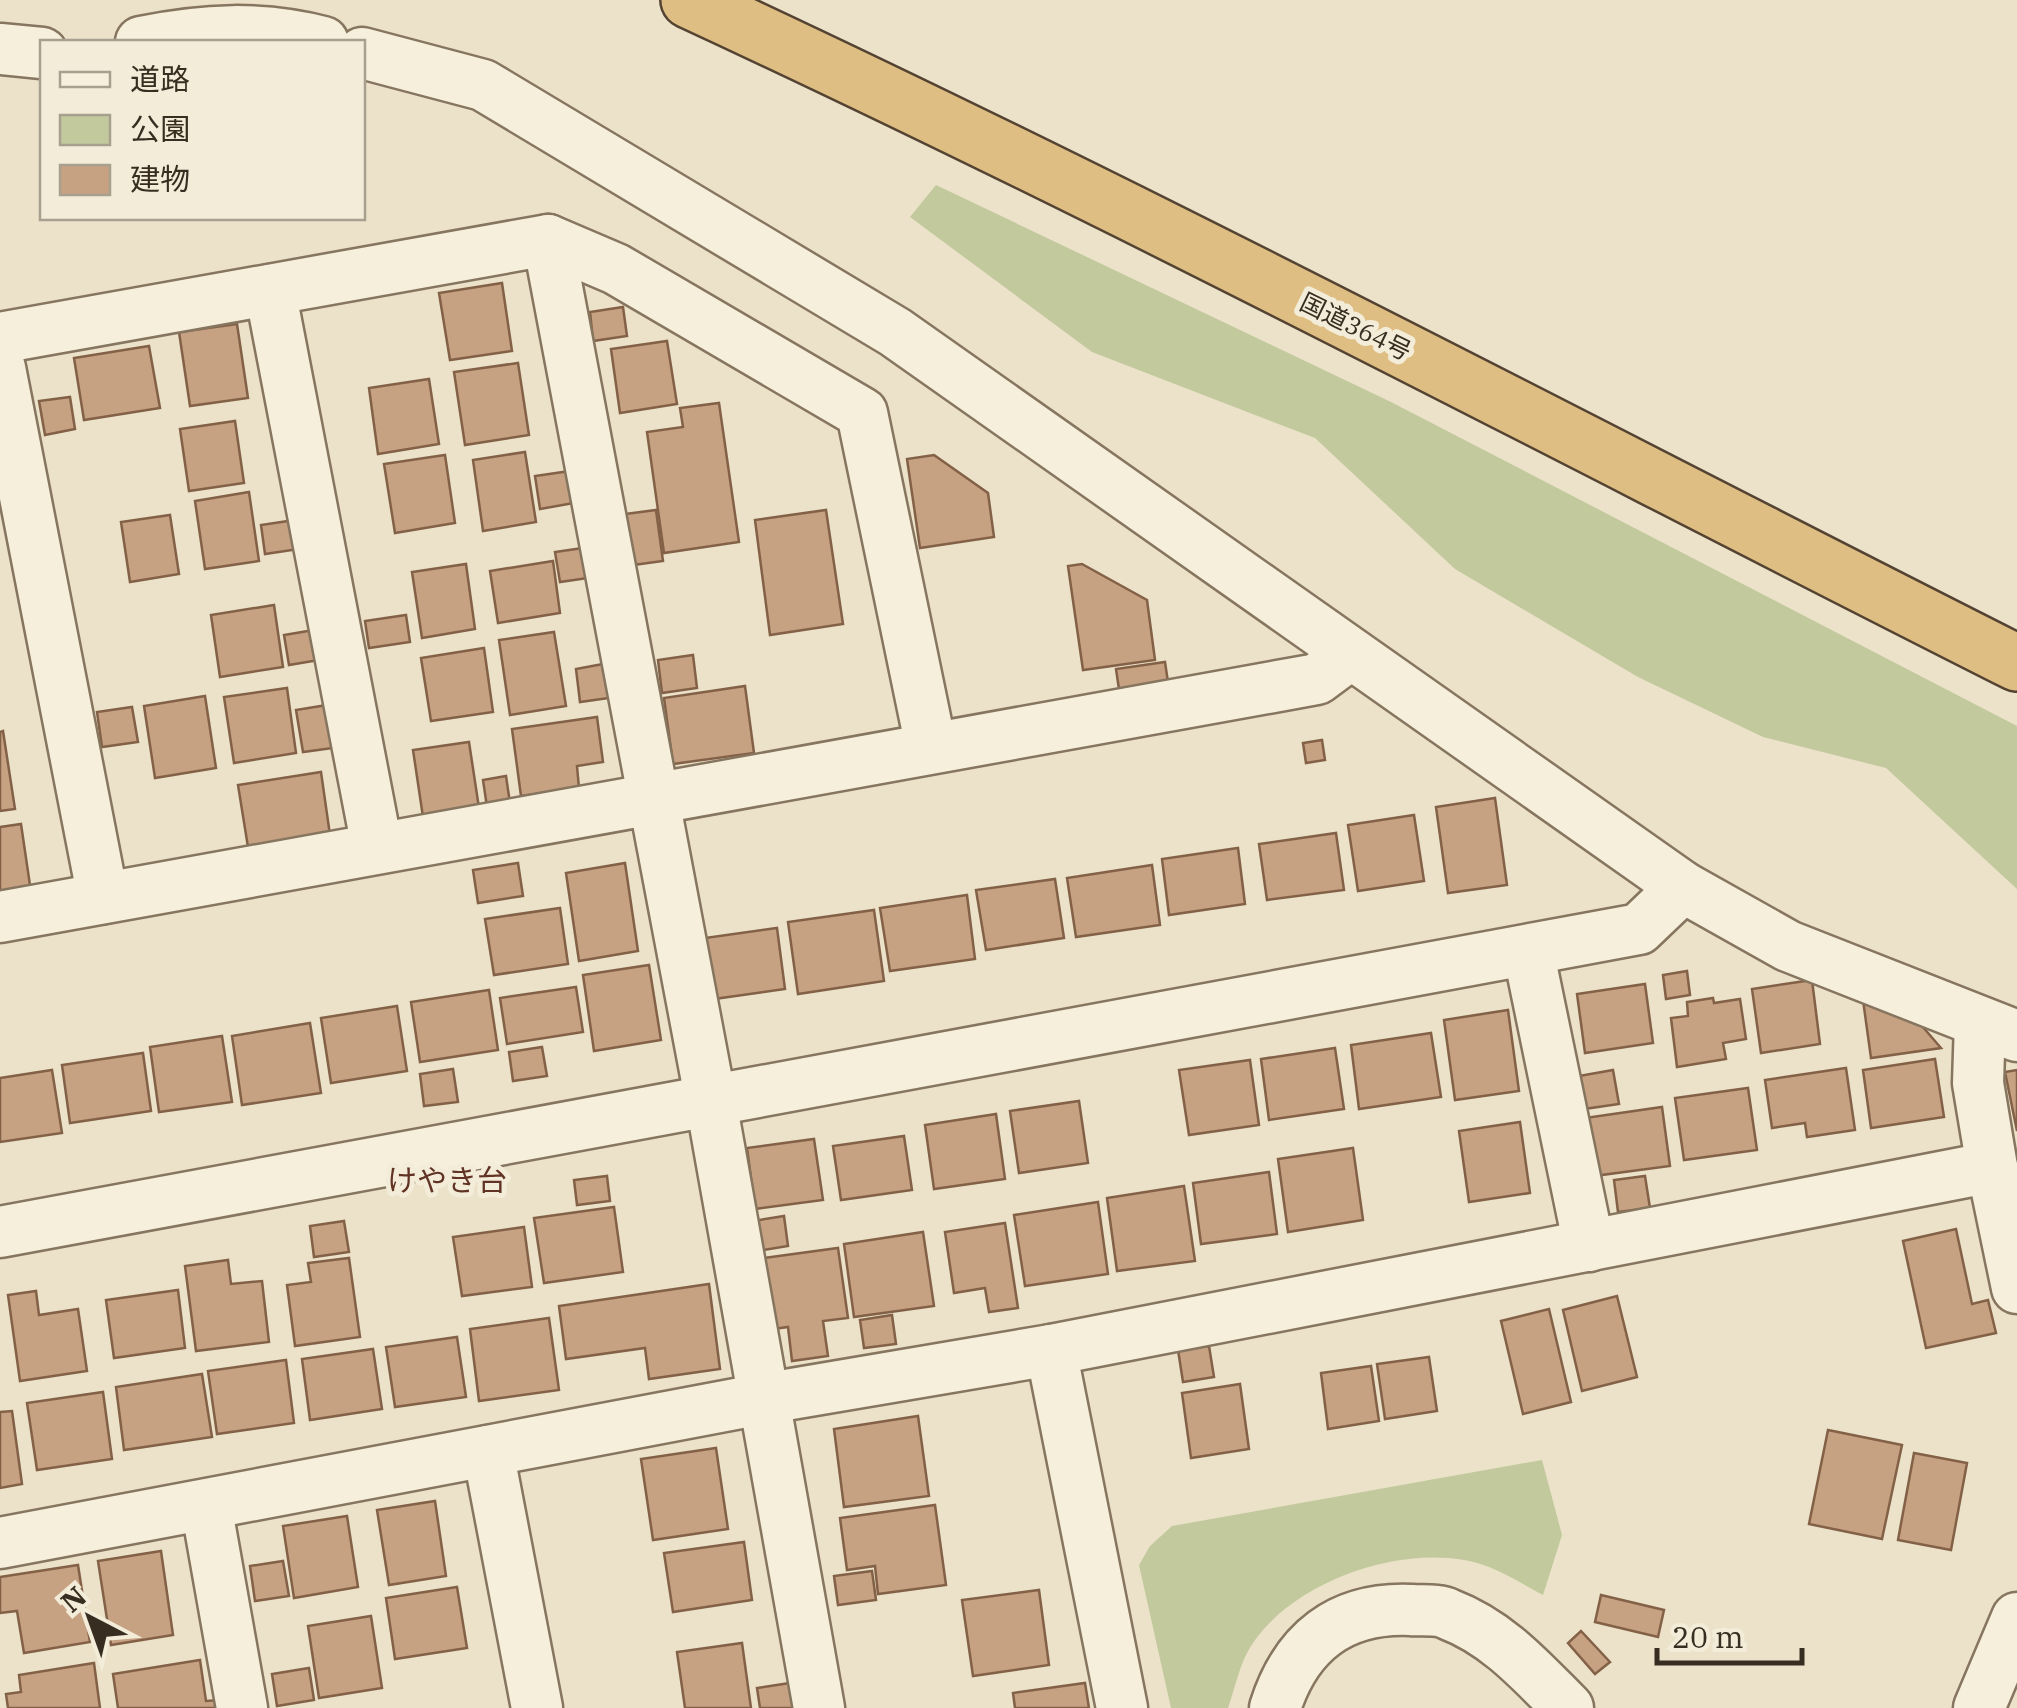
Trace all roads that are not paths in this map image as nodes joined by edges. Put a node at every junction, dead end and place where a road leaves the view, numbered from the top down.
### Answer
1 (689, 0) edge
2 (151, 40) edge
3 (316, 40) edge
4 (0, 49) edge
5 (40, 53) edge
6 (365, 54) edge
7 (548, 240) junction
8 (270, 290) junction
9 (0, 338) edge
10 (0, 368) edge
11 (1348, 656) junction
12 (2017, 663) edge
13 (931, 748) junction
14 (655, 796) junction
15 (377, 847) junction
16 (1683, 887) junction
17 (103, 898) junction
18 (0, 917) edge
19 (1528, 950) junction
20 (1999, 1029) edge
21 (711, 1102) junction
22 (1992, 1167) junction
23 (0, 1232) edge
24 (1589, 1246) junction
25 (2017, 1288) edge
26 (1052, 1350) junction
27 (762, 1399) junction
28 (488, 1451) junction
29 (206, 1505) junction
30 (0, 1543) edge
31 (2017, 1618) edge
32 (242, 1708) edge
33 (537, 1708) edge
34 (819, 1708) edge
35 (1122, 1708) edge
36 (1275, 1708) edge
37 (1568, 1708) edge
38 (1980, 1708) edge

1 - 12 highway, 国道364号
2 - 3 street
4 - 5 street
6 - 11 street
7 - 8 street
7 - 13 street
7 - 14 street
8 - 9 street
8 - 15 street
10 - 17 street
11 - 13 street
11 - 16 street
13 - 14 street
14 - 15 street
14 - 21 street
15 - 17 street
16 - 19 street
16 - 20 street
17 - 18 street
19 - 21 street
19 - 24 street
20 - 22 street
21 - 23 street
21 - 27 street
22 - 24 street
22 - 25 street
24 - 26 street
26 - 27 street
26 - 35 street
27 - 28 street
27 - 34 street
28 - 29 street
28 - 33 street
29 - 30 street
29 - 32 street
31 - 38 street
36 - 37 street

